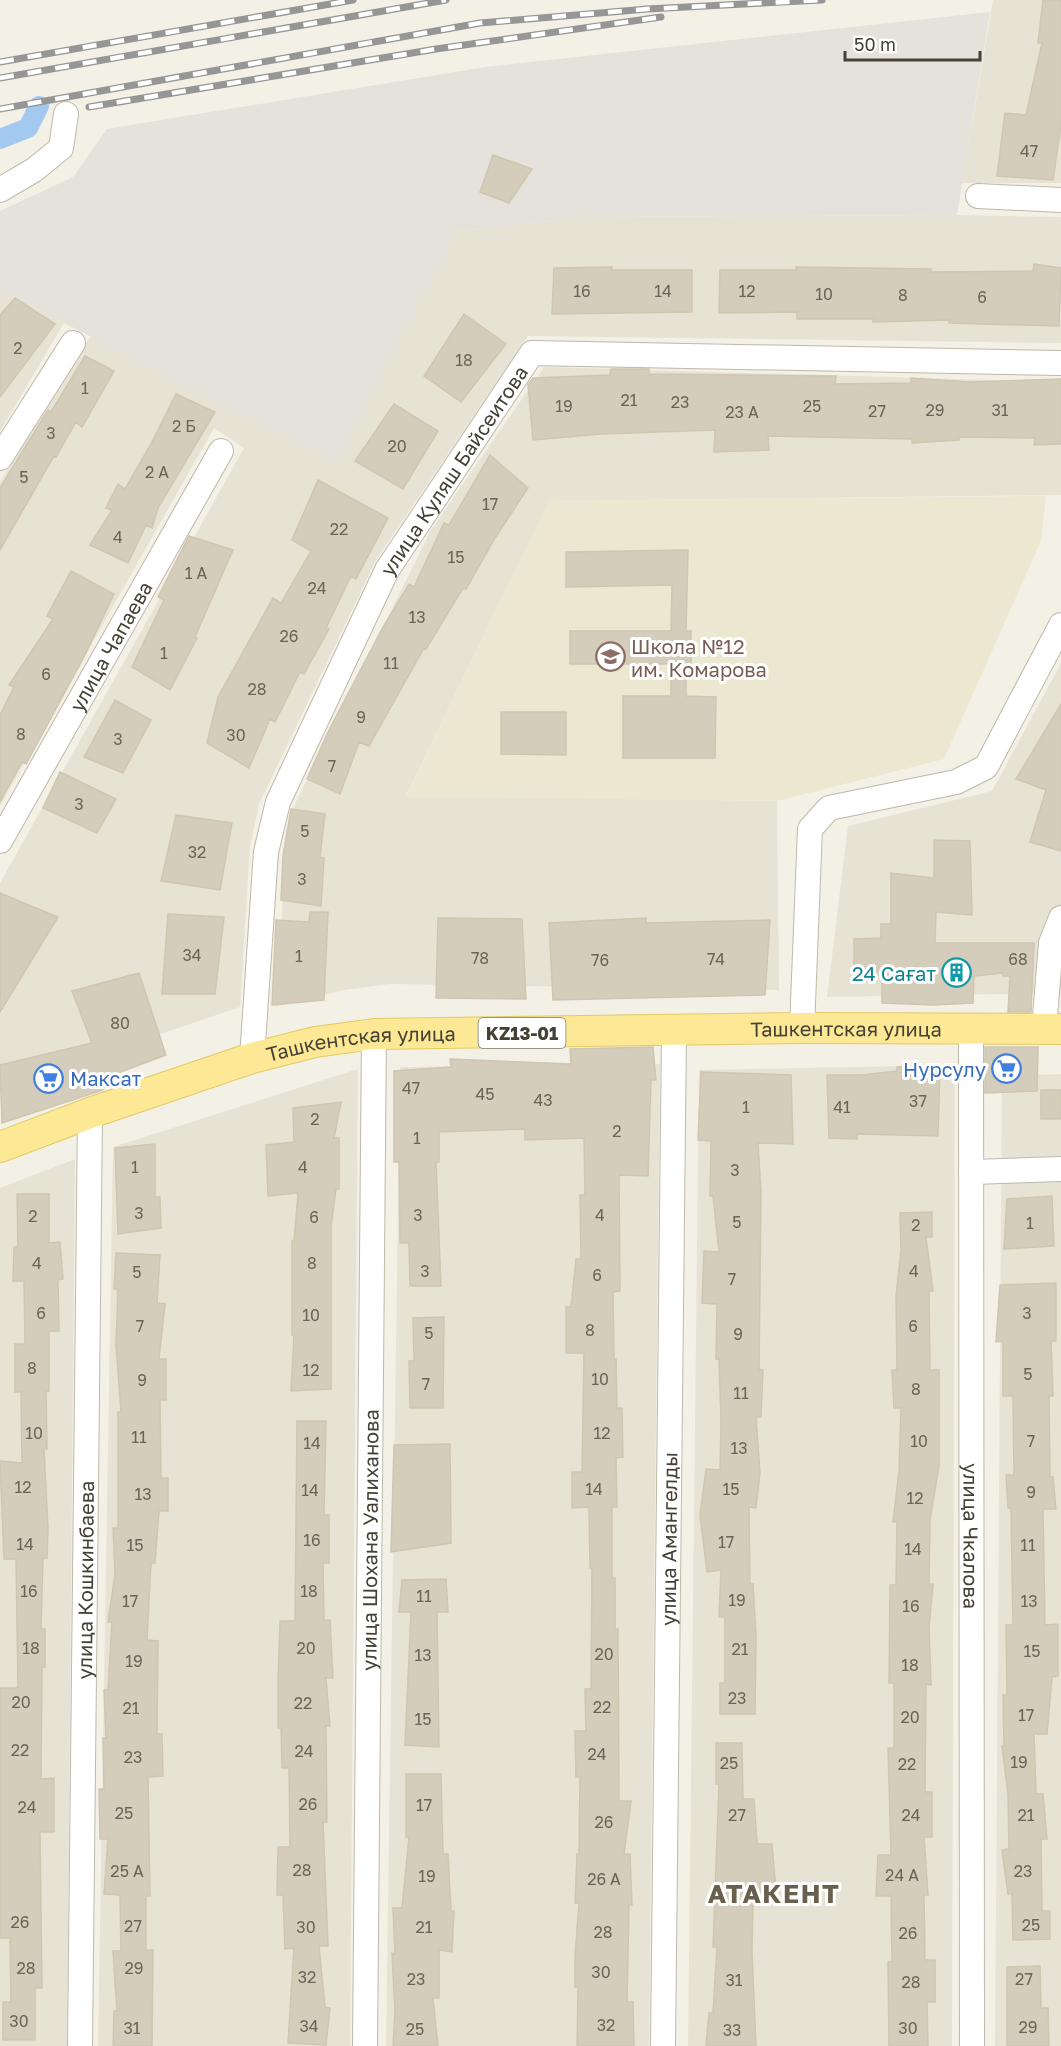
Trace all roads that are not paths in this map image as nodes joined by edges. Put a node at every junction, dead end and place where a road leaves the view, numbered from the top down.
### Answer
1 (66, 114) dead end
2 (0, 190) edge
3 (978, 196) dead end
4 (1061, 200) edge
5 (73, 342) dead end
6 (1061, 363) edge
7 (222, 451) dead end
8 (0, 459) edge
9 (1061, 625) edge
10 (0, 841) edge
11 (1061, 918) edge
12 (802, 1028) junction
13 (971, 1028) junction
14 (1052, 1029) edge
15 (674, 1031) junction
16 (374, 1034) junction
17 (252, 1058) junction
18 (90, 1113) junction
19 (0, 1147) edge
20 (1061, 1169) edge
21 (971, 1172) junction
22 (80, 2046) edge
23 (365, 2046) edge
24 (663, 2046) edge
25 (972, 2046) edge

1 - 2 street
3 - 4 street
5 - 8 street
6 - 17 street, улица Куляш Байсеитова
7 - 10 street, улица Чапаева
9 - 12 street
11 - 14 street
12 - 13 main road, Ташкентская улица / KZ13-01
12 - 15 main road, Ташкентская улица / KZ13-01
13 - 14 main road, Ташкентская улица / KZ13-01
13 - 21 street, улица Чкалова
15 - 16 main road, Ташкентская улица / KZ13-01
15 - 24 street, улица Амангелды
16 - 17 main road, Ташкентская улица / KZ13-01
16 - 23 street, улица Шохана Уалиханова
17 - 18 main road, Ташкентская улица / KZ13-01
18 - 19 main road, Ташкентская улица / KZ13-01
18 - 22 street, улица Кошкинбаева
20 - 21 street
21 - 25 street, улица Чкалова

